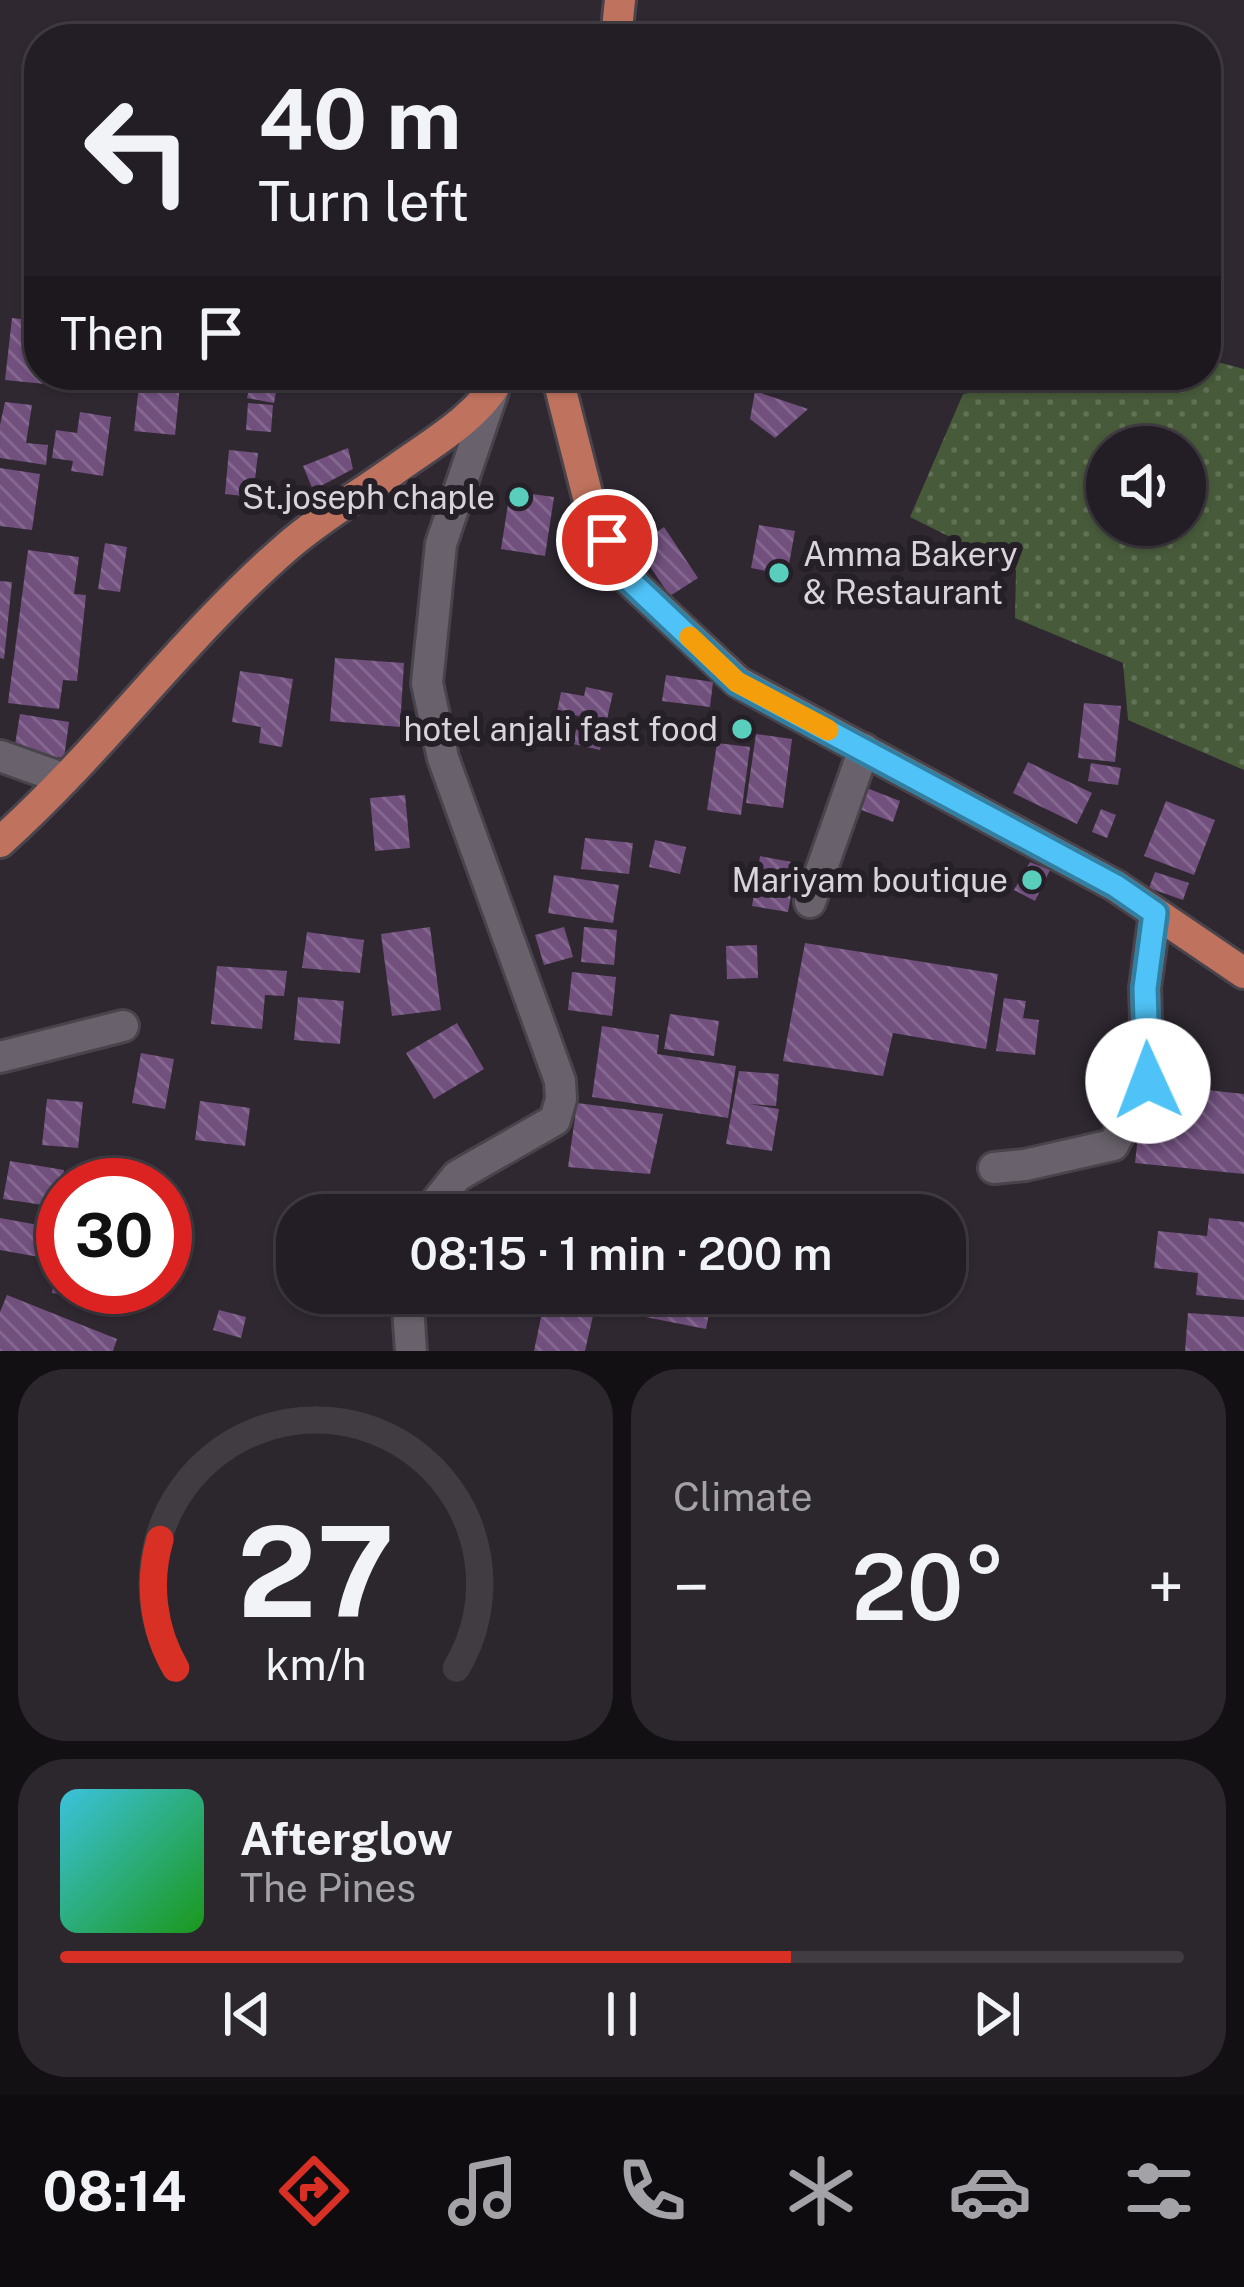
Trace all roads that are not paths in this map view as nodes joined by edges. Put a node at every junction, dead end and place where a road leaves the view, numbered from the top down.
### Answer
1 (490, 390) edge
2 (495, 390) edge
3 (561, 390) edge
4 (864, 749) junction
5 (0, 756) edge
6 (65, 779) junction
7 (0, 842) edge
8 (810, 902) dead end
9 (1155, 913) junction
10 (1244, 973) edge
11 (123, 1026) dead end
12 (0, 1057) edge
13 (994, 1168) dead end
14 (443, 1194) edge
15 (408, 1314) edge
16 (411, 1351) edge

1 - 6 main road
2 - 14 street
3 - 4 main road
4 - 8 street
4 - 9 main road
5 - 6 street
6 - 7 main road
9 - 10 main road
9 - 13 street
11 - 12 street
15 - 16 street

